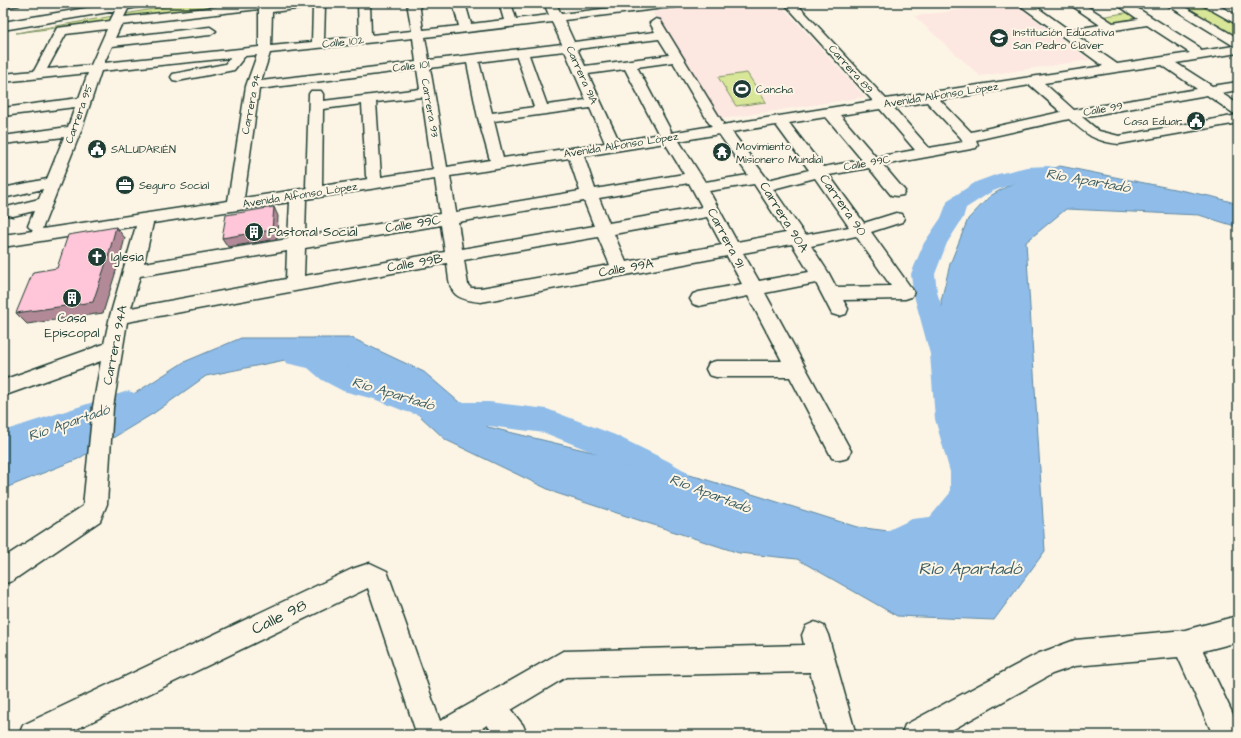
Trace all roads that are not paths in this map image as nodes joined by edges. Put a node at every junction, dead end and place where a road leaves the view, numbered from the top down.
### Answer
1 (15, 3) edge
2 (143, 3) edge
3 (320, 3) edge
4 (364, 3) edge
5 (413, 3) edge
6 (459, 3) edge
7 (505, 3) edge
8 (550, 3) edge
9 (682, 3) edge
10 (790, 3) edge
11 (1023, 3) edge
12 (1074, 3) edge
13 (1121, 3) edge
14 (1170, 3) edge
15 (1205, 3) edge
16 (122, 5) edge
17 (645, 5) edge
18 (3, 6) edge
19 (266, 6) edge
20 (600, 8) edge
21 (215, 10) junction
22 (557, 19) junction
23 (1148, 21) junction
24 (1238, 21) edge
25 (115, 23) junction
26 (512, 23) junction
27 (3, 26) edge
28 (1111, 27) junction
29 (466, 28) junction
30 (210, 31) junction
31 (418, 34) junction
32 (663, 34) junction
33 (1067, 34) junction
34 (365, 40) junction
35 (107, 43) junction
36 (318, 45) junction
37 (1238, 45) edge
38 (569, 47) junction
39 (265, 50) junction
40 (1195, 50) junction
41 (242, 52) junction
42 (522, 52) junction
43 (206, 56) junction
44 (678, 58) junction
45 (472, 59) junction
46 (1163, 60) junction
47 (422, 65) junction
48 (629, 65) junction
49 (1111, 66) junction
50 (96, 68) junction
51 (580, 72) junction
52 (39, 73) junction
53 (178, 77) dead end
54 (3, 78) edge
55 (316, 78) junction
56 (1033, 81) junction
57 (253, 86) junction
58 (1238, 86) edge
59 (1210, 91) junction
60 (426, 92) junction
61 (930, 97) junction
62 (369, 100) junction
63 (83, 102) junction
64 (881, 102) junction
65 (594, 103) junction
66 (316, 106) junction
67 (542, 110) junction
68 (1238, 110) edge
69 (3, 112) edge
70 (830, 113) junction
71 (1073, 114) junction
72 (485, 118) junction
73 (1238, 119) edge
74 (779, 120) junction
75 (719, 126) junction
76 (74, 131) junction
77 (667, 134) junction
78 (3, 140) edge
79 (970, 141) junction
80 (613, 143) junction
81 (575, 152) junction
82 (926, 154) junction
83 (496, 158) junction
84 (873, 162) junction
85 (441, 169) junction
86 (819, 172) junction
87 (374, 176) junction
88 (54, 182) junction
89 (696, 182) junction
90 (762, 182) junction
91 (314, 186) junction
92 (25, 189) junction
93 (897, 191) dead end
94 (3, 193) edge
95 (589, 194) junction
96 (298, 195) junction
97 (235, 202) junction
98 (45, 203) junction
99 (712, 211) junction
100 (8, 212) edge
101 (447, 218) junction
102 (896, 218) dead end
103 (146, 219) junction
104 (36, 226) junction
105 (68, 227) junction
106 (604, 230) junction
107 (860, 230) junction
108 (4, 234) edge
109 (798, 240) junction
110 (295, 243) junction
111 (732, 248) junction
112 (453, 256) junction
113 (620, 269) junction
114 (133, 271) junction
115 (822, 276) junction
116 (294, 284) junction
117 (459, 288) joint
118 (754, 289) junction
119 (698, 299) dead end
120 (835, 301) joint
121 (119, 317) junction
122 (113, 349) junction
123 (716, 369) dead end
124 (796, 369) junction
125 (3, 388) edge
126 (840, 452) dead end
127 (3, 572) edge
128 (1237, 629) dead end
129 (1185, 643) junction
130 (491, 707) junction
131 (32, 735) edge
132 (431, 735) edge
133 (444, 735) edge
134 (513, 735) edge
135 (842, 735) edge
136 (915, 735) edge
137 (1228, 735) edge

1 - 18 street
2 - 16 street
3 - 19 street
3 - 36 street
4 - 34 street
5 - 31 street, Carrera 93
6 - 29 street
7 - 26 street
8 - 22 street, Carrera 91A
9 - 17 street, Calle 102
10 - 64 street, Carrera 89
11 - 33 street
12 - 28 street
13 - 23 street
14 - 37 street
15 - 24 street
16 - 25 street, Carrera 95
16 - 27 street
17 - 20 street, Calle 102
17 - 32 street, Carrera 90A
19 - 21 street
19 - 39 street, Carrera 94
20 - 22 street, Calle 102
21 - 25 street
21 - 30 street
22 - 26 street, Calle 102
22 - 38 street, Carrera 91A
23 - 28 street
23 - 40 street
25 - 35 street, Carrera 95
25 - 52 street
26 - 29 street, Calle 102
28 - 33 street
29 - 31 street, Calle 102
30 - 35 street
30 - 43 street
31 - 34 street, Calle 102
31 - 47 street, Carrera 93
32 - 38 street, Calle 101
32 - 44 street, Carrera 90A
33 - 49 street
34 - 36 street, Calle 102
35 - 50 street, Carrera 95
36 - 39 street, Calle 102
37 - 40 street, Avenida Alfonso López
37 - 46 street, Avenida Alfonso López
38 - 42 street, Calle 101
38 - 51 street, Carrera 91A
39 - 41 street, Calle 102
39 - 57 street, Carrera 94
40 - 49 street, Avenida Alfonso López
41 - 43 street, Calle 102
41 - 53 street
42 - 45 street, Calle 101
42 - 67 street
43 - 50 street, Calle 102
44 - 48 street
44 - 75 street, Carrera 90A
45 - 47 street, Calle 101
45 - 72 street
46 - 49 street, Avenida Alfonso López
46 - 59 street
47 - 55 street, Calle 101
47 - 60 street, Carrera 93
48 - 51 street
48 - 77 street, Carrera 91
49 - 56 street, Avenida Alfonso López
49 - 64 street, Avenida Alfonso López
50 - 52 street, Calle 102
50 - 63 street, Carrera 95
51 - 65 street, Carrera 91A
52 - 54 street, Calle 102
55 - 57 street, Calle 101
55 - 66 street
56 - 61 street, Avenida Alfonso López
56 - 71 street
57 - 97 street, Carrera 94
58 - 59 street, Calle 99
59 - 68 street
59 - 71 street, Calle 99
60 - 62 street
60 - 85 street, Carrera 93
61 - 64 street, Avenida Alfonso López
61 - 79 street
62 - 66 street
62 - 87 street
63 - 69 street
63 - 76 street, Carrera 95
64 - 70 street, Avenida Alfonso López
64 - 75 street, Avenida Alfonso López
64 - 82 street, Carrera 89
65 - 67 street
65 - 80 street, Carrera 91A
66 - 91 street
67 - 72 street
70 - 74 street, Avenida Alfonso López
70 - 84 street
71 - 73 street
71 - 79 street, Calle 99
72 - 83 street
74 - 75 street, Avenida Alfonso López
74 - 86 street, Carrera 90
75 - 77 street, Avenida Alfonso López
75 - 90 street, Carrera 90A
76 - 78 street
76 - 88 street, Carrera 95
77 - 80 street, Avenida Alfonso López
77 - 89 street, Carrera 91
79 - 82 street, Calle 99C
80 - 81 street, Avenida Alfonso López
80 - 83 street, Avenida Alfonso López
81 - 85 street, Avenida Alfonso López
81 - 95 street
82 - 84 street, Calle 99C
83 - 85 street, Avenida Alfonso López
84 - 86 street, Calle 99C
84 - 93 street
85 - 87 street, Avenida Alfonso López
85 - 96 street, Avenida Alfonso López
85 - 101 street, Carrera 93
86 - 90 street, Calle 99C
86 - 107 street, Carrera 90
87 - 91 street, Avenida Alfonso López
88 - 92 street
88 - 98 street, Carrera 95
89 - 90 street, Calle 99C
89 - 95 street, Calle 99C
89 - 99 street, Carrera 91
90 - 109 street, Carrera 90A
91 - 97 street, Avenida Alfonso López
92 - 94 street
92 - 100 street
95 - 101 street, Calle 99C
95 - 106 street
96 - 97 street, Avenida Alfonso López
96 - 110 street
97 - 103 street, Avenida Alfonso López
97 - 105 street, Avenida Alfonso López
98 - 100 street
98 - 104 street, Carrera 95
99 - 106 street, Calle 99B
99 - 111 street, Carrera 91
100 - 108 street
101 - 110 street, Calle 99C
101 - 112 street, Carrera 93
102 - 107 street, Calle 99A
103 - 105 street, Avenida Alfonso López
103 - 114 street, Carrera 94A
104 - 105 street, Avenida Alfonso López
104 - 108 street, Avenida Alfonso López
105 - 108 street, Avenida Alfonso López
106 - 112 street, Calle 99B
106 - 113 street
107 - 109 street, Calle 99A
107 - 120 street, Carrera 90
109 - 111 street, Calle 99A
109 - 115 street, Carrera 90A
110 - 114 street, Calle 99C
110 - 116 street
111 - 113 street, Calle 99A
111 - 118 street, Carrera 91
112 - 116 street, Calle 99B
112 - 117 street, Carrera 93
113 - 117 street, Calle 99A
114 - 121 street, Carrera 94A
115 - 118 street
115 - 120 street, Carrera 90A
116 - 121 street, Calle 99B
118 - 119 street
118 - 124 street, Carrera 91
121 - 122 street, Carrera 94A
122 - 125 street
122 - 127 street, Carrera 94A
123 - 124 street
124 - 126 street, Carrera 91
128 - 129 street
129 - 136 street
129 - 137 street
130 - 133 street
130 - 134 street
130 - 135 street
131 - 132 street, Calle 98

